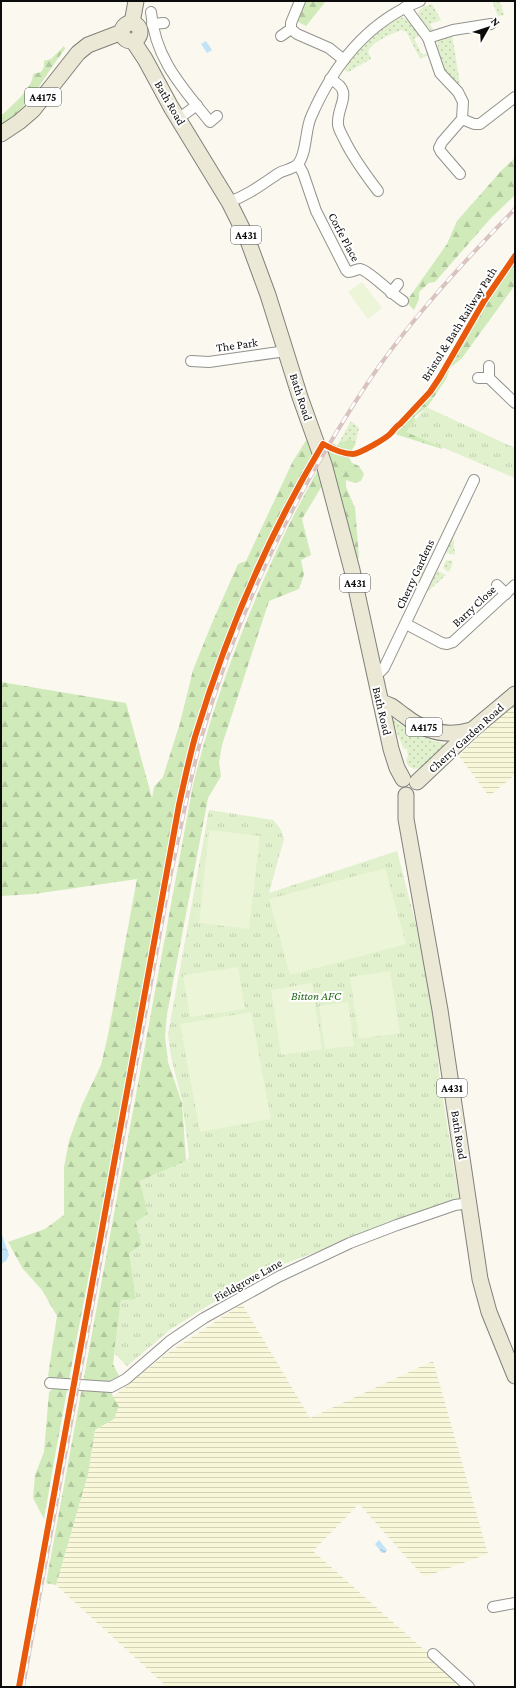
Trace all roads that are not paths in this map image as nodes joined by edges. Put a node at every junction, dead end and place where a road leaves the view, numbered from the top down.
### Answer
1 (136, 1) edge
2 (300, 1) edge
3 (420, 1) edge
4 (405, 7) junction
5 (151, 12) dead end
6 (164, 23) dead end
7 (152, 24) junction
8 (491, 24) dead end
9 (291, 29) junction
10 (129, 32) junction
11 (281, 36) dead end
12 (428, 38) junction
13 (344, 60) junction
14 (330, 79) junction
15 (513, 102) edge
16 (197, 105) junction
17 (217, 116) dead end
18 (178, 119) junction
19 (462, 119) junction
20 (1, 134) edge
21 (298, 164) junction
22 (460, 174) dead end
23 (378, 191) dead end
24 (229, 202) junction
25 (398, 284) dead end
26 (391, 293) junction
27 (403, 301) dead end
28 (286, 351) junction
29 (191, 361) dead end
30 (489, 366) dead end
31 (478, 378) dead end
32 (488, 378) junction
33 (515, 403) edge
34 (474, 480) dead end
35 (497, 585) dead end
36 (515, 586) edge
37 (506, 594) junction
38 (406, 624) junction
39 (374, 674) junction
40 (515, 694) edge
41 (381, 703) junction
42 (472, 730) junction
43 (410, 780) junction
44 (470, 1203) junction
45 (515, 1376) edge
46 (50, 1383) dead end
47 (515, 1603) edge
48 (493, 1607) dead end
49 (433, 1654) dead end
50 (469, 1687) edge

1 - 10 main road
2 - 9 street
3 - 4 street
4 - 12 street
4 - 13 street
5 - 7 street
6 - 7 street
7 - 16 street
8 - 12 street
9 - 11 street
9 - 13 street
10 - 18 main road, Bath Road / A431
10 - 20 main road, A4175
12 - 19 street
13 - 14 street
14 - 21 street
14 - 23 street
15 - 19 street
16 - 17 street
16 - 18 street
18 - 24 main road, Bath Road / A431
19 - 22 street
21 - 24 street
21 - 26 street, Corfe Place
24 - 28 main road, Bath Road / A431
25 - 26 street
26 - 27 street, Corfe Place
28 - 29 street, The Park
28 - 39 main road, Bath Road / A431
30 - 32 street
31 - 32 street
32 - 33 street
34 - 38 street, Cherry Gardens
35 - 37 street
36 - 37 street, Barry Close
37 - 38 street, Barry Close
38 - 39 street, Cherry Gardens
39 - 41 main road, Bath Road / A431
40 - 42 main road, Cherry Garden Road / A4175
41 - 42 main road, A4175
41 - 43 main road, Bath Road / A431
42 - 43 main road, Cherry Garden Road / A4175
43 - 44 main road, Bath Road / A431
44 - 45 main road, Bath Road / A431
44 - 46 street, Fieldgrove Lane
47 - 48 street
49 - 50 street

